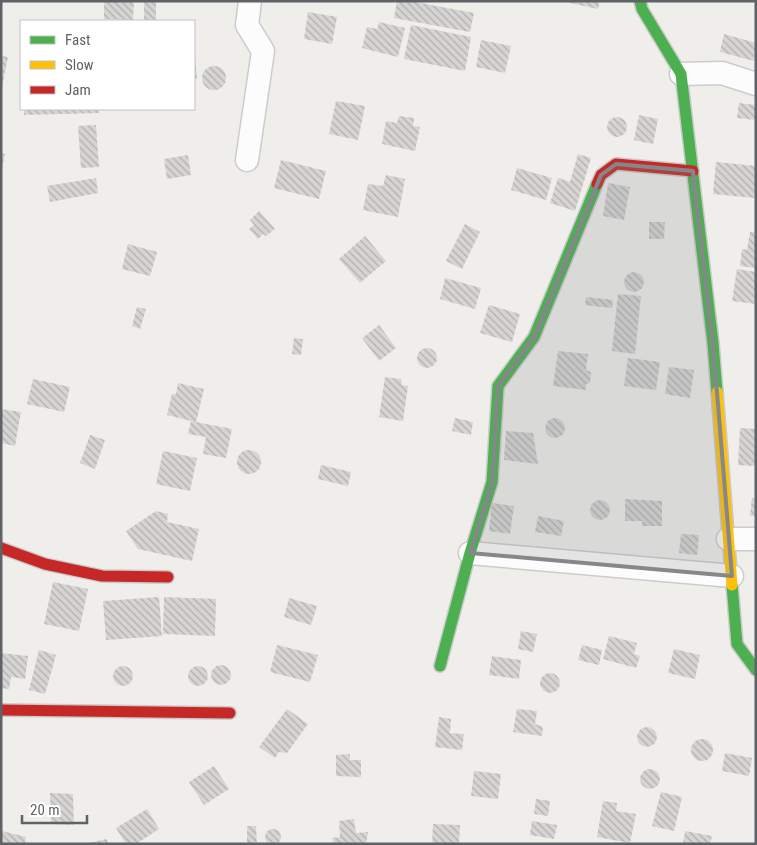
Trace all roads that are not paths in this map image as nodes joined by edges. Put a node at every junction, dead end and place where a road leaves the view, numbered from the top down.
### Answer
1 (250, 1) edge
2 (640, 1) edge
3 (681, 74) junction
4 (756, 84) edge
5 (247, 160) dead end
6 (692, 171) junction
7 (728, 539) junction
8 (756, 540) edge
9 (1, 548) edge
10 (470, 552) junction
11 (732, 576) junction
12 (168, 577) dead end
13 (440, 666) dead end
14 (756, 670) edge
15 (1, 710) edge
16 (230, 713) dead end

1 - 5 street
2 - 3 street
3 - 4 street
3 - 6 street
6 - 7 street
6 - 10 street
7 - 8 street
7 - 11 street
9 - 12 street
10 - 11 street
10 - 13 street
11 - 14 street
15 - 16 street

